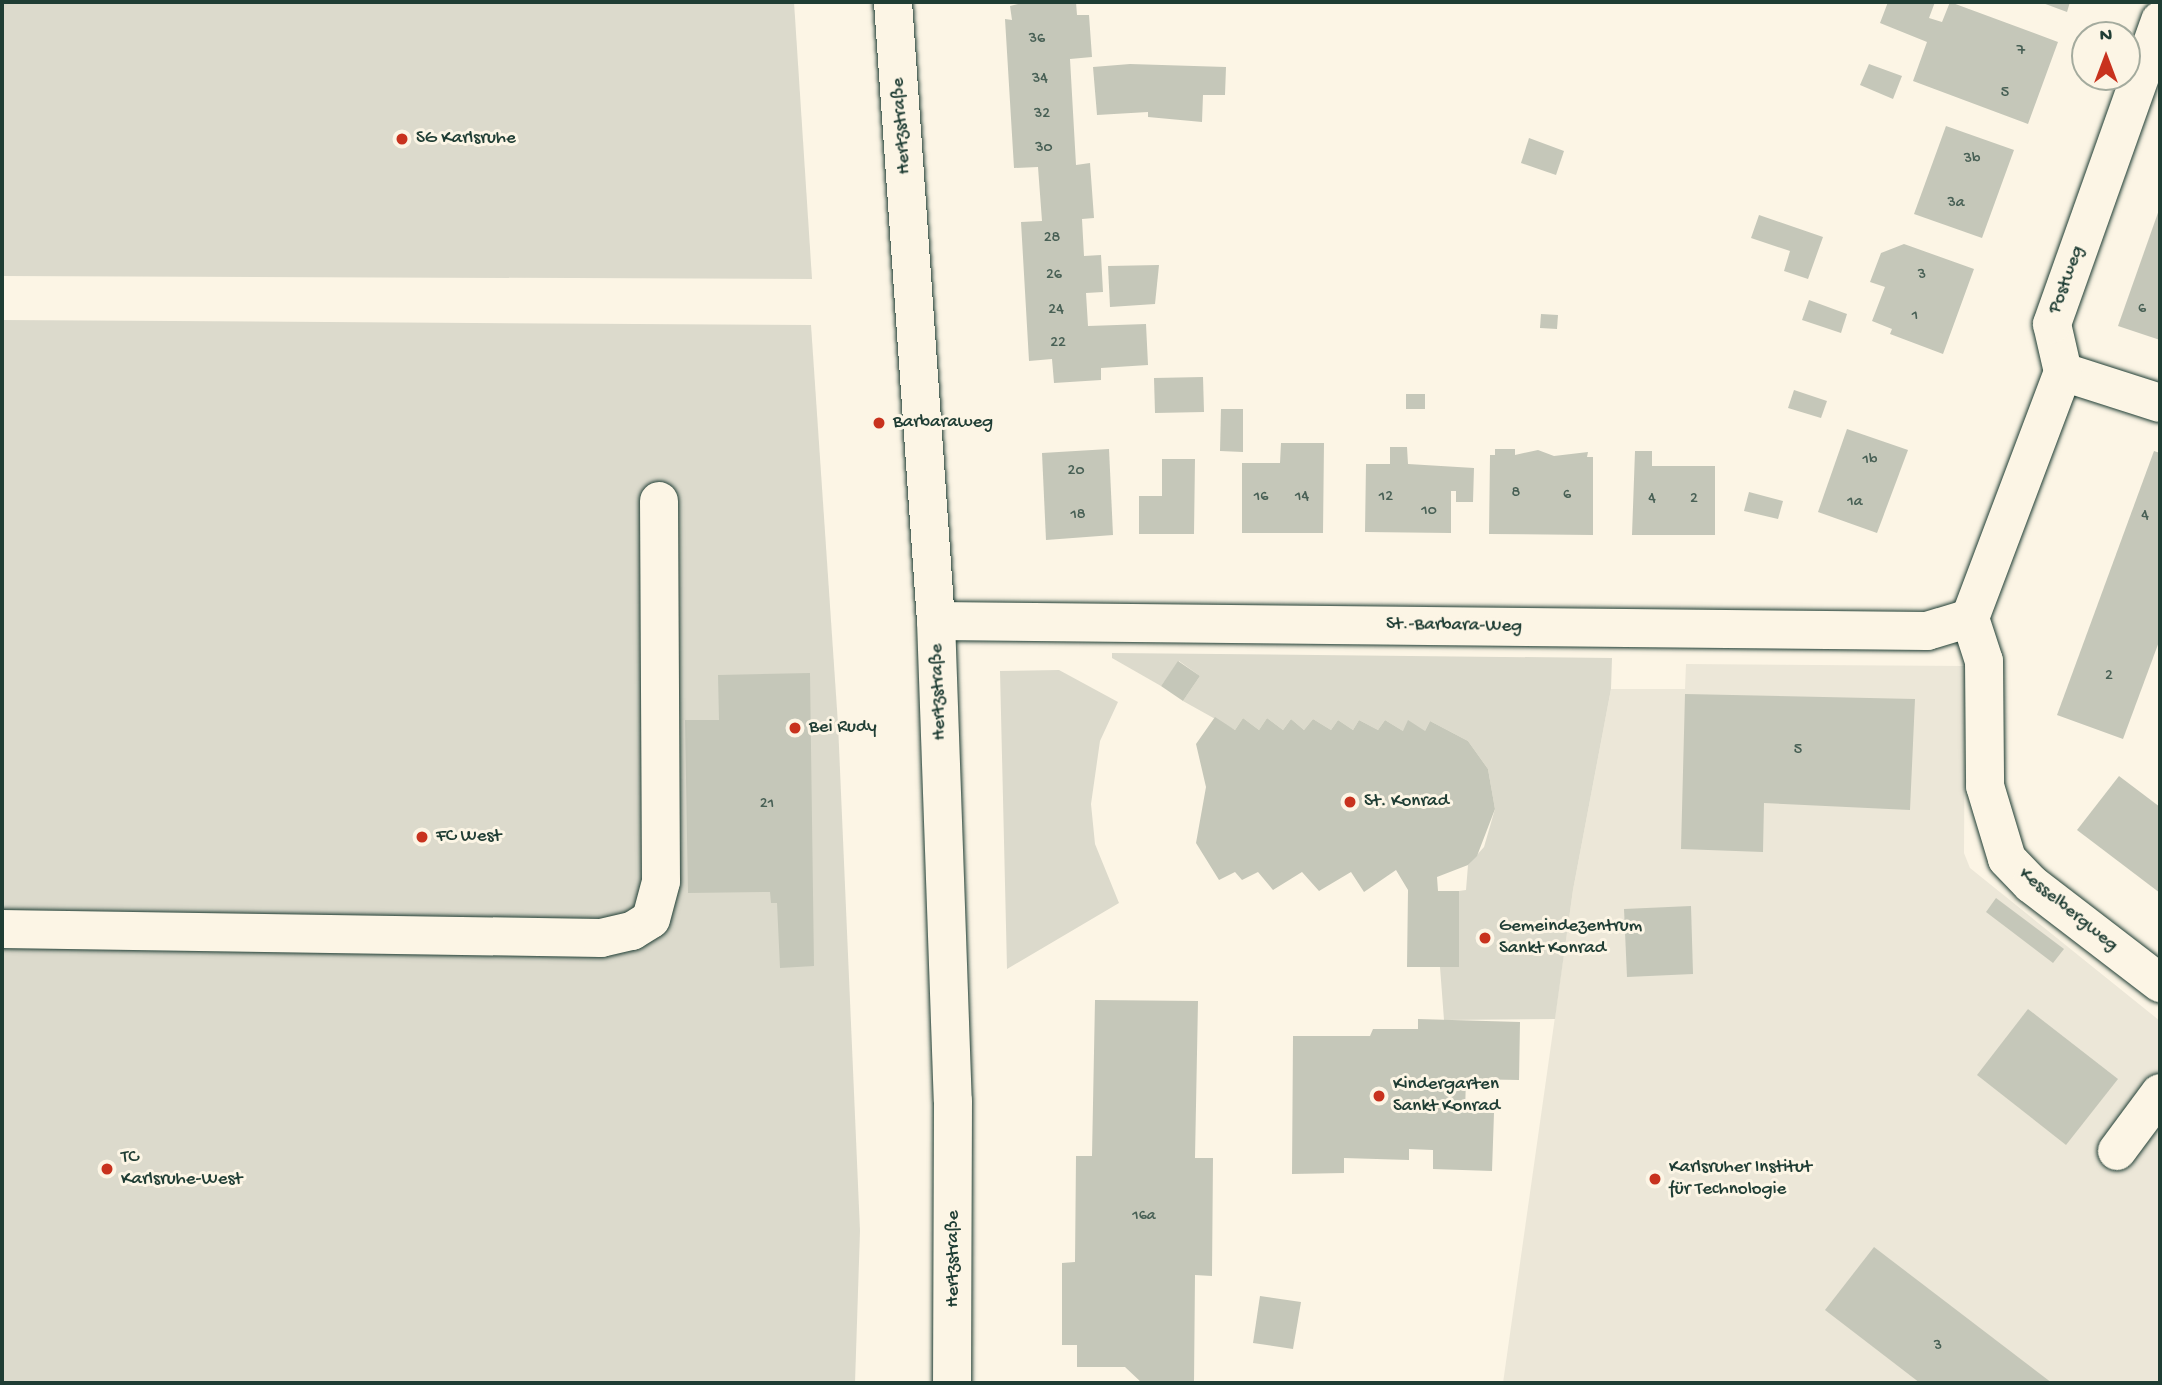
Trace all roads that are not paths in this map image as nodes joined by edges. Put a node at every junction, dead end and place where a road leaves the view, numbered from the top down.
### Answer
1 (893, 2) edge
2 (2157, 42) edge
3 (2063, 372) junction
4 (2160, 403) edge
5 (659, 501) dead end
6 (1970, 618) junction
7 (936, 621) junction
8 (2, 929) edge
9 (2160, 983) edge
10 (2160, 1093) edge
11 (2117, 1151) dead end
12 (952, 1383) edge

1 - 7 street, Hertzstraße
2 - 3 street, Postweg
3 - 4 street
3 - 6 street
5 - 8 street
6 - 7 street, St.-Barbara-Weg
6 - 9 street, Kesselbergweg
7 - 12 street, Hertzstraße
10 - 11 street

